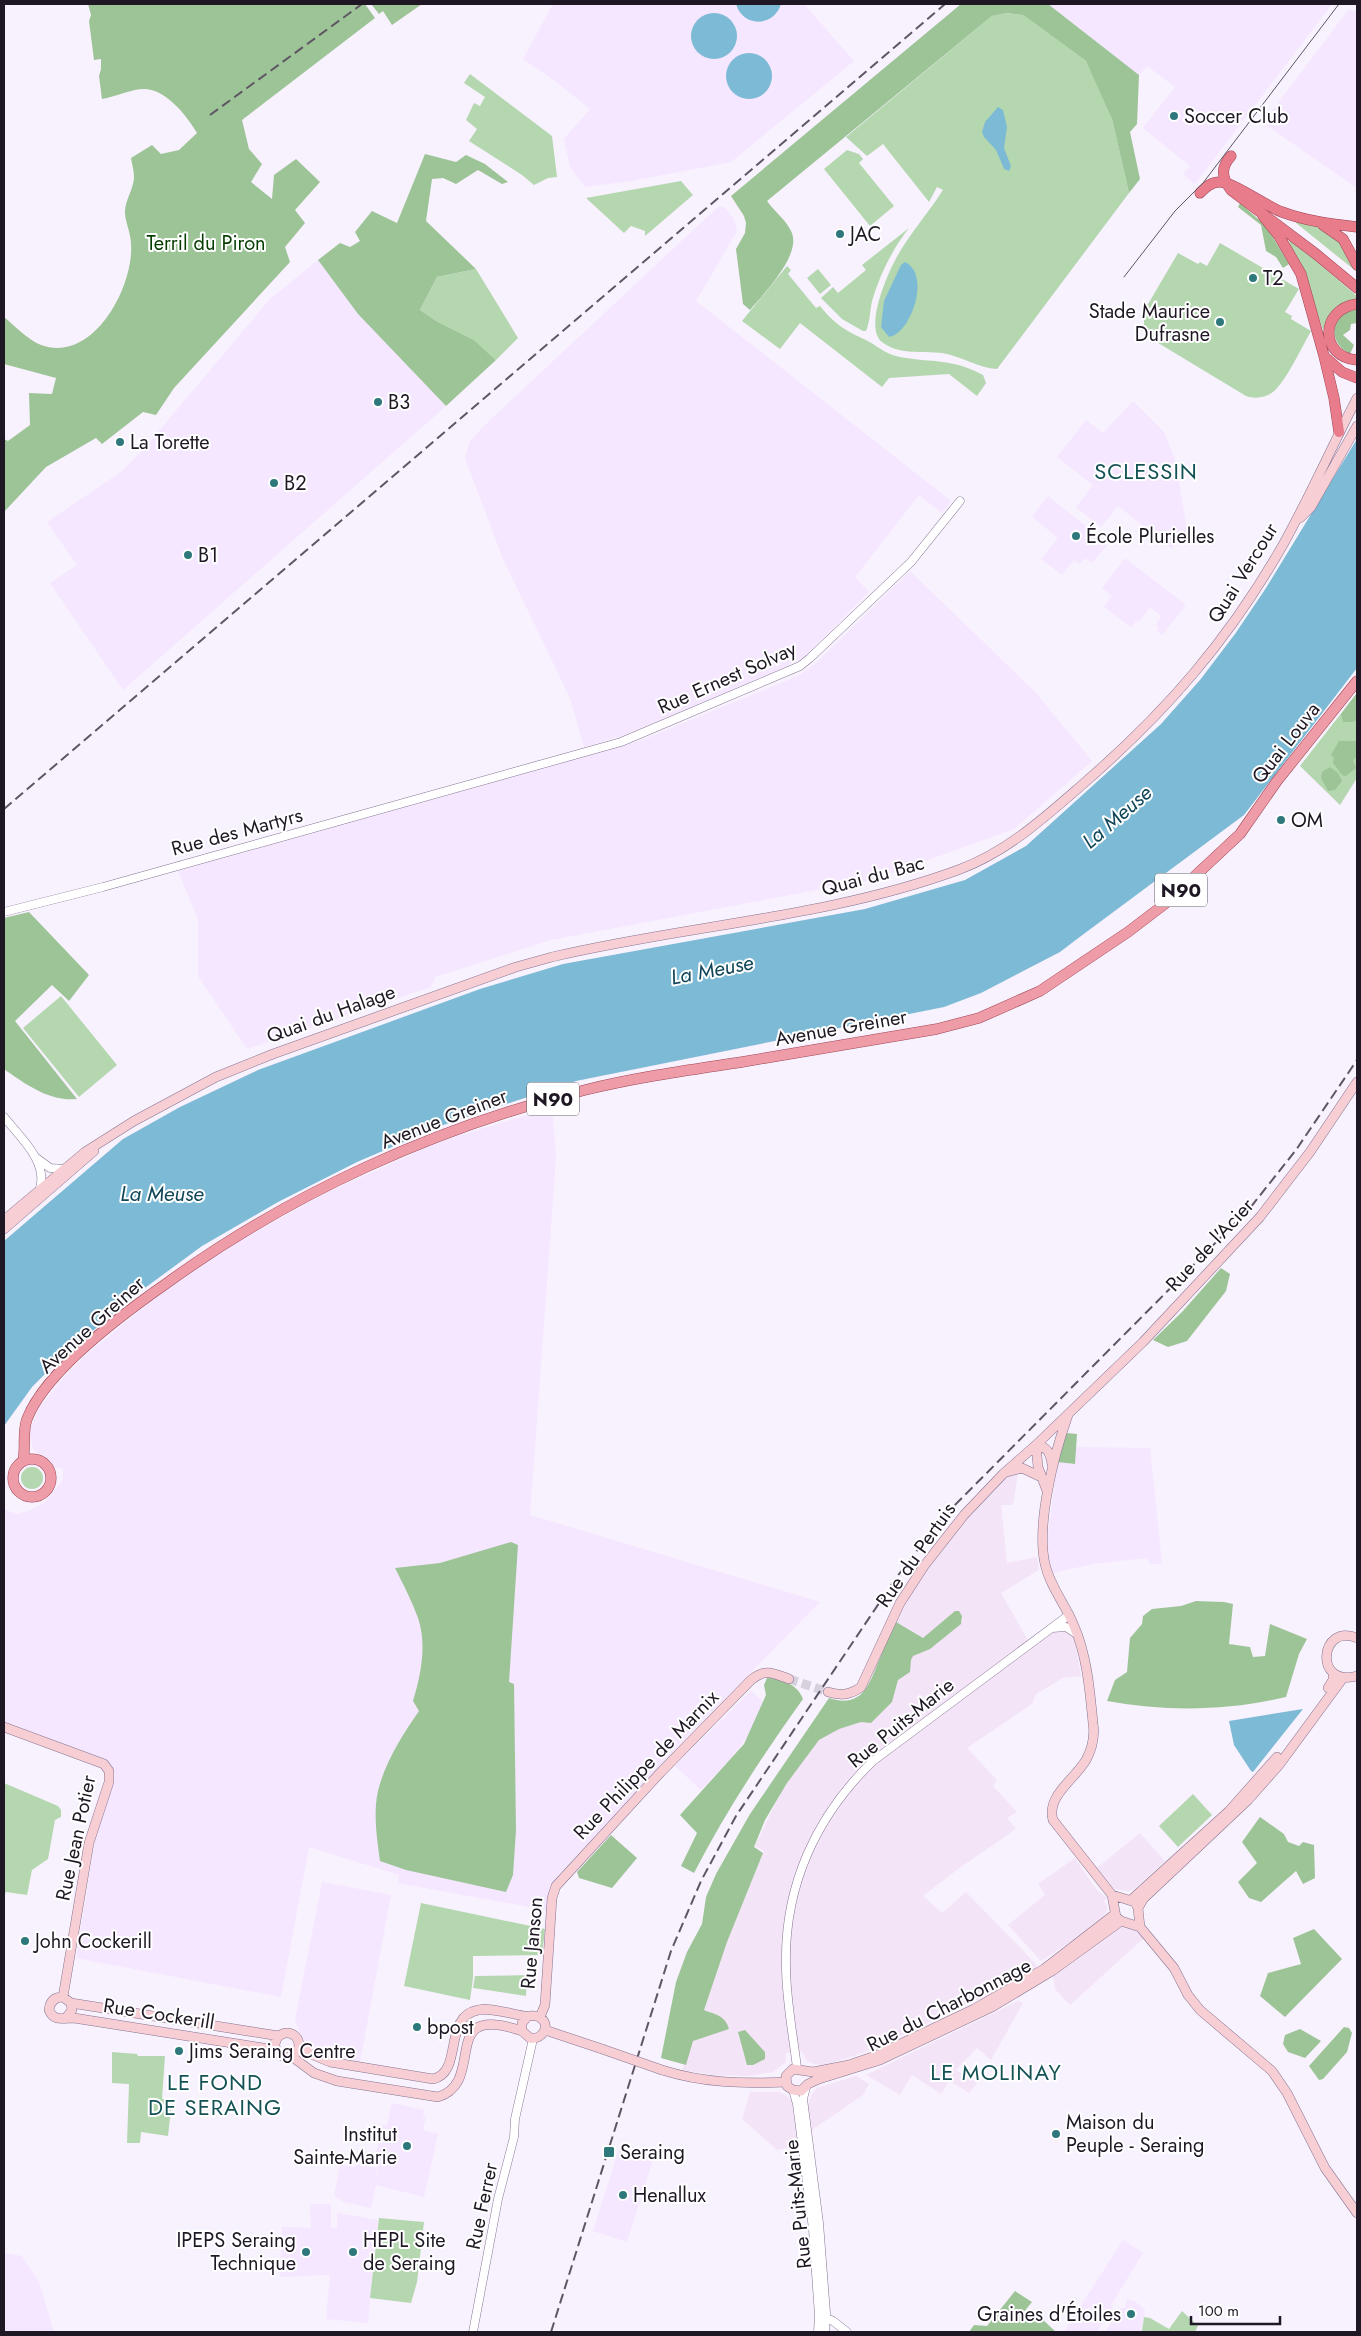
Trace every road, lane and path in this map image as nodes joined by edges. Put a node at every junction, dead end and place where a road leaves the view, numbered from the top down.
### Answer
1 (1231, 187) junction
2 (1200, 193) dead end
3 (1193, 202) dead end
4 (1263, 216) junction
5 (1319, 222) junction
6 (1357, 227) edge
7 (1357, 265) edge
8 (1357, 288) edge
9 (1357, 304) edge
10 (1324, 356) junction
11 (1357, 360) edge
12 (1357, 378) edge
13 (1357, 398) edge
14 (1357, 426) edge
15 (1339, 432) junction
16 (960, 501) dead end
17 (1294, 524) junction
18 (1357, 681) edge
19 (1127, 745) joint
20 (478, 782) joint
21 (4, 912) edge
22 (1111, 943) joint
23 (588, 949) joint
24 (1357, 1082) edge
25 (4, 1117) edge
26 (100, 1145) junction
27 (35, 1157) junction
28 (64, 1169) junction
29 (40, 1188) junction
30 (4, 1220) edge
31 (4, 1229) edge
32 (1068, 1416) junction
33 (1036, 1445) junction
34 (29, 1460) junction
35 (1052, 1464) junction
36 (1003, 1474) junction
37 (14, 1476) junction
38 (1041, 1477) junction
39 (4, 1485) edge
40 (16, 1488) junction
41 (1047, 1491) junction
42 (1069, 1615) junction
43 (1050, 1627) junction
44 (1078, 1635) junction
45 (1355, 1635) edge
46 (1333, 1672) junction
47 (1357, 1676) edge
48 (1344, 1678) junction
49 (789, 1679) tunnel mouth
50 (828, 1692) tunnel mouth
51 (4, 1727) edge
52 (566, 1874) joint
53 (1112, 1895) junction
54 (1128, 1899) junction
55 (1138, 1911) junction
56 (1120, 1916) junction
57 (1140, 1927) junction
58 (67, 2000) junction
59 (528, 2016) junction
60 (540, 2017) junction
61 (66, 2018) junction
62 (545, 2030) junction
63 (522, 2031) junction
64 (279, 2036) junction
65 (533, 2039) junction
66 (299, 2046) junction
67 (276, 2050) junction
68 (290, 2056) junction
69 (797, 2068) junction
70 (806, 2072) junction
71 (786, 2082) junction
72 (807, 2086) junction
73 (793, 2090) junction
74 (1357, 2213) edge
75 (823, 2317) junction
76 (473, 2332) edge
77 (818, 2332) edge
78 (825, 2332) edge
79 (847, 2332) edge

1 - 2 highway
1 - 3 highway
1 - 4 highway
1 - 5 highway
4 - 8 highway
4 - 10 highway
5 - 6 highway
5 - 7 highway
9 - 11 highway
10 - 12 highway
10 - 15 highway
13 - 15 main road, Quai Vercour
14 - 17 main road
15 - 17 main road, Quai Vercour
16 - 20 street, Rue Ernest Solvay
17 - 19 main road, Quai Vercour
18 - 22 main road, Quai Louva / N90
19 - 23 main road, Quai du Bac
20 - 21 street, Rue des Martyrs
22 - 34 main road, Avenue Greiner / N90
23 - 26 main road, Quai du Halage
24 - 32 main road, Rue de l'Acier
25 - 27 street
26 - 28 main road, Quai du Halage
26 - 31 main road, Quai du Halage
27 - 28 street
27 - 29 street
28 - 29 main road, Quai du Halage
29 - 30 main road, Quai du Halage
32 - 33 main road, Rue de l'Acier
32 - 35 main road
33 - 35 main road
33 - 36 main road, Rue du Pertuis
33 - 38 main road
34 - 37 main road, Avenue Greiner
34 - 40 main road, Avenue Greiner
35 - 41 main road
36 - 38 main road
36 - 50 main road, Rue du Pertuis
37 - 39 main road, Avenue Greiner
37 - 40 main road
38 - 41 main road
39 - 40 main road, Avenue Greiner
41 - 42 main road
42 - 43 street, Rue Puits-Marie
42 - 44 main road
43 - 44 street
43 - 69 street, Rue Puits-Marie
44 - 53 main road
45 - 46 main road
46 - 48 main road
46 - 54 main road
47 - 48 main road
48 - 55 main road
49 - 52 main road, Rue Philippe de Marnix
51 - 58 main road, Rue Jean Potier
52 - 60 main road, Rue Janson
53 - 54 main road
53 - 56 main road
54 - 55 main road
54 - 56 main road
55 - 56 main road
55 - 57 main road
56 - 57 main road
56 - 70 main road, Rue du Charbonnage
56 - 72 main road, Rue du Charbonnage
57 - 74 main road
58 - 61 main road
58 - 61 main road
58 - 64 main road, Rue Cockerill
59 - 60 main road, Rue Janson
59 - 63 main road, Rue Janson
59 - 66 main road
60 - 62 main road, Rue Janson
61 - 67 main road, Rue Cockerill
62 - 65 main road
62 - 71 main road, bridge
63 - 65 main road
63 - 68 main road
64 - 66 main road
64 - 67 main road
65 - 76 street, Rue Ferrer
66 - 68 main road
67 - 68 main road
69 - 70 main road
69 - 71 main road
70 - 72 main road
71 - 73 main road
72 - 73 main road, Rue du Charbonnage
72 - 75 street, Rue Puits-Marie
73 - 75 street, Rue Puits-Marie
75 - 77 street
75 - 78 street
75 - 79 street

